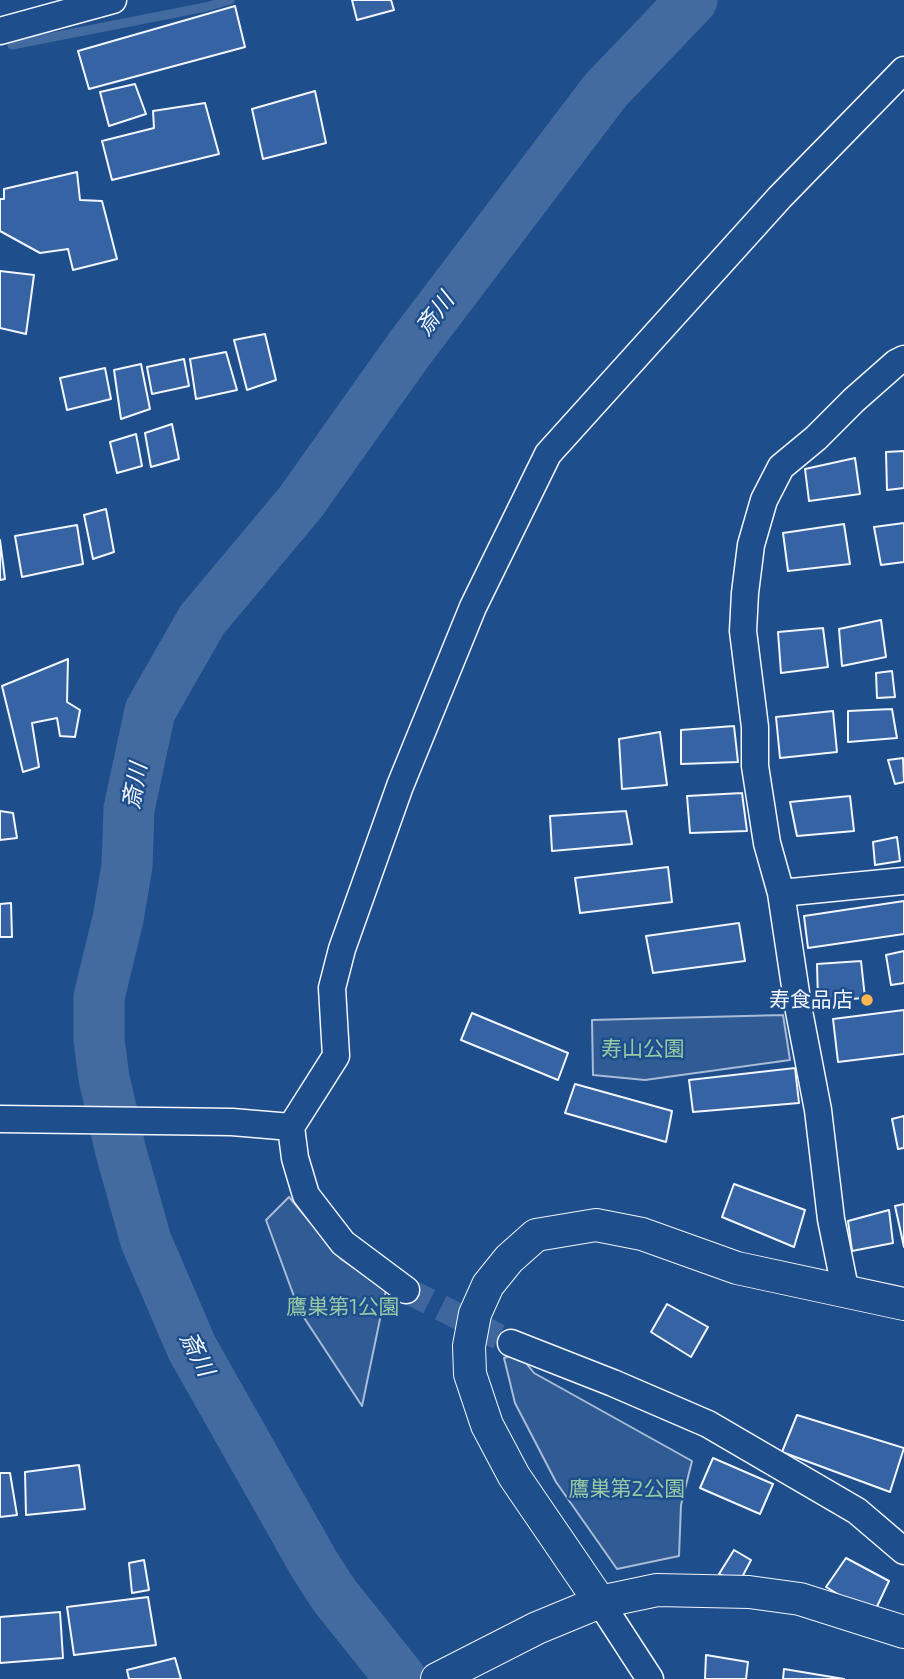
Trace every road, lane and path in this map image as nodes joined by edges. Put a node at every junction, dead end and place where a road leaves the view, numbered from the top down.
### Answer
1 (113, 0) edge
2 (0, 31) edge
3 (904, 70) edge
4 (904, 359) edge
5 (904, 881) edge
6 (781, 893) junction
7 (0, 1119) edge
8 (291, 1127) junction
9 (406, 1290) tunnel mouth
10 (846, 1293) junction
11 (904, 1304) edge
12 (511, 1343) tunnel mouth
13 (904, 1551) edge
14 (600, 1602) junction
15 (904, 1632) edge
16 (437, 1679) edge
17 (650, 1679) edge

1 - 2 street
3 - 8 street
4 - 6 street
5 - 6 street
6 - 10 street
7 - 8 street
8 - 9 street
10 - 11 street
10 - 14 street
12 - 13 street
14 - 15 street
14 - 16 street
14 - 17 street

